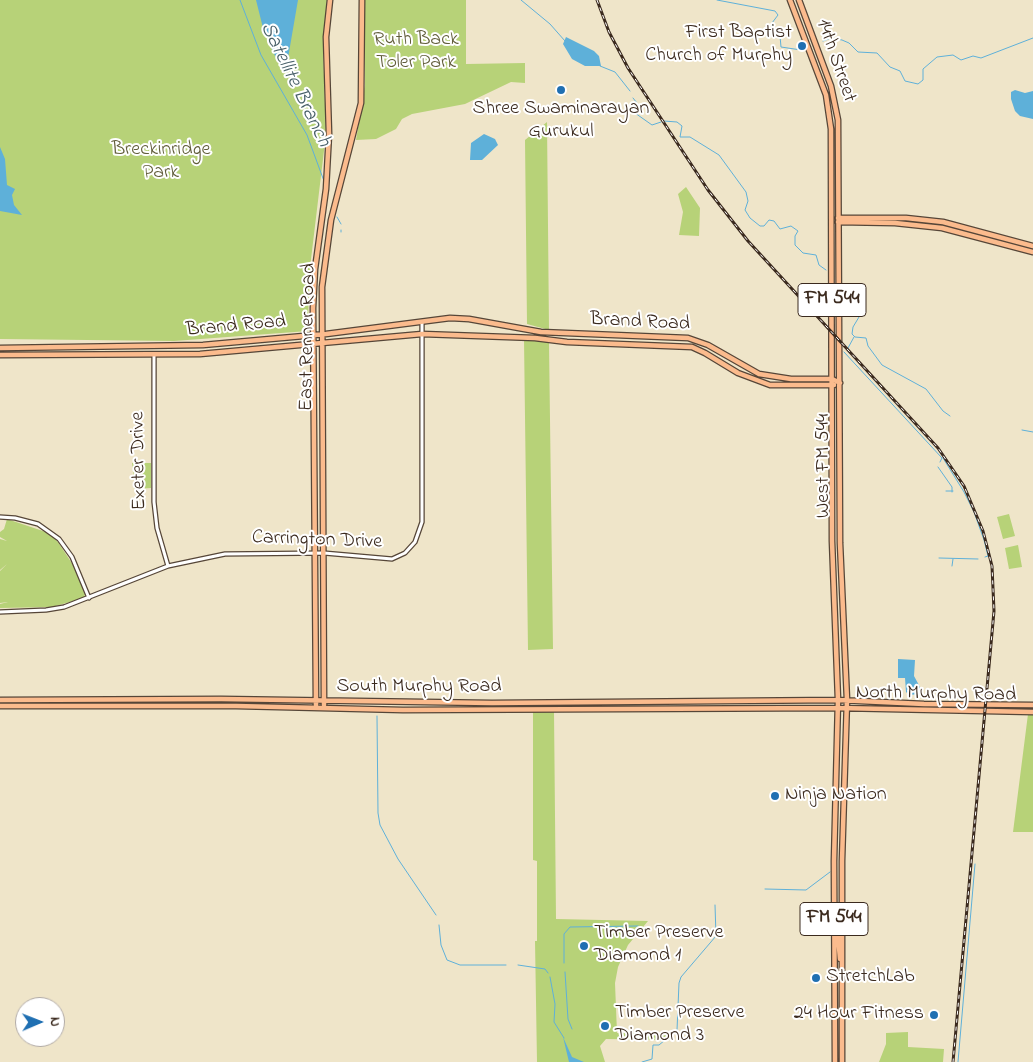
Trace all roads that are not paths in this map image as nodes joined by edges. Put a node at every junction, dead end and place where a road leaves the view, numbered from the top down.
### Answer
1 (330, 0) edge
2 (362, 0) edge
3 (790, 0) edge
4 (798, 0) edge
5 (832, 220) junction
6 (839, 220) junction
7 (895, 220) junction
8 (1033, 246) edge
9 (1033, 252) edge
10 (322, 320) junction
11 (422, 322) junction
12 (337, 333) junction
13 (322, 334) junction
14 (422, 334) junction
15 (313, 335) junction
16 (322, 342) junction
17 (231, 343) junction
18 (313, 343) junction
19 (154, 346) junction
20 (0, 348) edge
21 (232, 352) junction
22 (154, 354) junction
23 (0, 355) edge
24 (791, 379) junction
25 (832, 379) junction
26 (840, 383) junction
27 (832, 386) junction
28 (791, 387) junction
29 (840, 458) junction
30 (832, 459) junction
31 (832, 508) junction
32 (840, 508) junction
33 (0, 517) edge
34 (315, 553) junction
35 (324, 553) junction
36 (168, 566) junction
37 (834, 591) junction
38 (842, 591) junction
39 (89, 598) junction
40 (0, 612) edge
41 (0, 700) edge
42 (800, 700) junction
43 (838, 700) junction
44 (847, 700) junction
45 (769, 701) junction
46 (316, 702) junction
47 (324, 702) junction
48 (475, 703) junction
49 (924, 704) junction
50 (0, 706) edge
51 (1033, 706) edge
52 (316, 708) junction
53 (769, 708) junction
54 (800, 708) junction
55 (838, 708) junction
56 (846, 708) junction
57 (324, 709) junction
58 (474, 710) junction
59 (924, 710) junction
60 (1033, 712) edge
61 (837, 770) junction
62 (845, 770) junction
63 (834, 923) junction
64 (841, 962) junction
65 (835, 1062) edge
66 (842, 1062) edge

1 - 15 main road, East Renner Road
2 - 10 main road, East Renner Road
3 - 5 main road, 14th Street
4 - 6 main road, 14th Street
5 - 6 main road
5 - 25 main road, West FM 544 / FM 544
6 - 7 main road
6 - 26 main road, West FM 544 / FM 544
7 - 8 main road
7 - 9 main road
10 - 12 main road
10 - 13 main road, East Renner Road
11 - 12 main road, Brand Road
11 - 14 street, Carrington Drive
11 - 24 main road, Brand Road
12 - 13 main road, Brand Road
13 - 15 main road, Brand Road
13 - 16 main road, East Renner Road
14 - 16 main road, Brand Road
14 - 28 main road, Brand Road
14 - 35 street, Carrington Drive
15 - 17 main road, Brand Road
15 - 18 main road, East Renner Road
16 - 18 main road, Brand Road
16 - 35 main road, East Renner Road
17 - 19 main road, Brand Road
17 - 21 main road
18 - 21 main road, Brand Road
18 - 34 main road, East Renner Road
19 - 20 main road, Brand Road
19 - 22 main road
21 - 22 main road, Brand Road
22 - 23 main road, Brand Road
22 - 36 street, Exeter Drive
24 - 25 main road, Brand Road
24 - 28 main road
25 - 26 main road, Brand Road
25 - 27 main road, West FM 544 / FM 544
26 - 27 main road, Brand Road
26 - 29 main road, West FM 544 / FM 544
27 - 28 main road, Brand Road
27 - 30 main road, West FM 544 / FM 544
29 - 30 main road
29 - 32 main road, West FM 544 / FM 544
30 - 31 main road, West FM 544 / FM 544
31 - 32 main road
31 - 37 main road, West FM 544 / FM 544
32 - 38 main road, West FM 544 / FM 544
33 - 39 street
34 - 35 street, Carrington Drive
34 - 36 street, Carrington Drive
34 - 46 main road, East Renner Road
35 - 47 main road, East Renner Road
36 - 39 street, Carrington Drive
37 - 38 main road
37 - 43 main road, West FM 544 / FM 544
38 - 44 main road, West FM 544 / FM 544
39 - 40 street, Carrington Drive
41 - 46 main road, South Murphy Road
42 - 43 main road, South Murphy Road
42 - 45 main road, South Murphy Road
42 - 54 main road
43 - 44 main road, North Murphy Road
43 - 55 main road, FM 544
44 - 49 main road, North Murphy Road
44 - 56 main road, West FM 544 / FM 544
45 - 48 main road, South Murphy Road
45 - 53 main road
46 - 47 main road, South Murphy Road
46 - 52 main road, East Renner Road
47 - 48 main road, South Murphy Road
47 - 57 main road, East Renner Road
48 - 58 main road
49 - 51 main road, North Murphy Road
49 - 59 main road
50 - 52 main road, South Murphy Road
52 - 57 main road, South Murphy Road
53 - 54 main road, South Murphy Road
53 - 58 main road, South Murphy Road
54 - 55 main road, South Murphy Road
55 - 56 main road, North Murphy Road
55 - 61 main road, FM 544
56 - 59 main road, North Murphy Road
56 - 62 main road, FM 544
57 - 58 main road, South Murphy Road
59 - 60 main road, North Murphy Road
61 - 62 main road
61 - 63 main road, FM 544
62 - 64 main road, FM 544
63 - 64 main road
63 - 65 main road, FM 544
64 - 66 main road, FM 544

